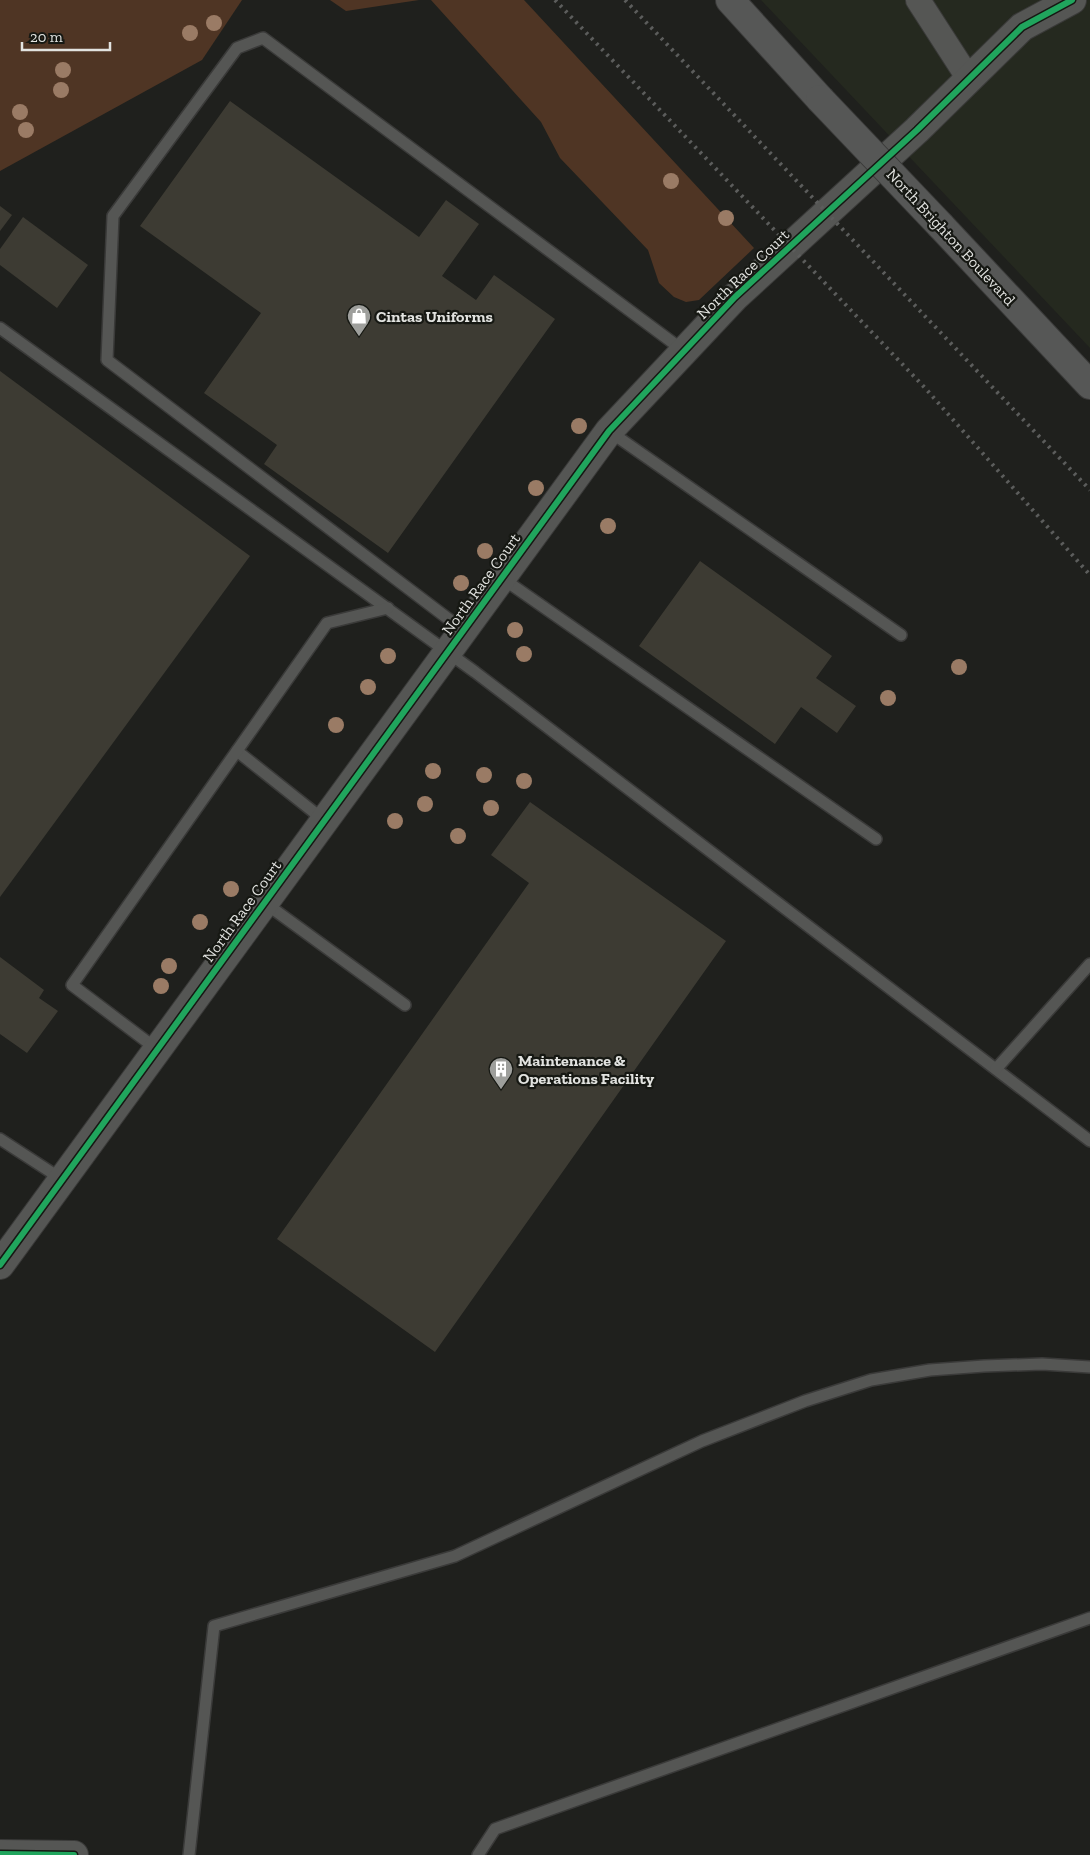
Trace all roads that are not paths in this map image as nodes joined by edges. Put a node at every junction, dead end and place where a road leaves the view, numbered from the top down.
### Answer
1 (730, 0) edge
2 (918, 0) edge
3 (1072, 0) edge
4 (969, 79) junction
5 (0, 328) edge
6 (684, 351) junction
7 (1090, 385) edge
8 (609, 431) junction
9 (502, 578) junction
10 (388, 608) junction
11 (464, 630) junction
12 (900, 635) dead end
13 (448, 652) junction
14 (237, 751) junction
15 (325, 821) junction
16 (876, 839) dead end
17 (265, 903) junction
18 (1090, 964) edge
19 (404, 1005) dead end
20 (158, 1050) junction
21 (996, 1069) junction
22 (0, 1139) edge
23 (1090, 1140) edge
24 (63, 1180) junction
25 (0, 1265) edge
26 (1090, 1367) edge
27 (1090, 1618) edge
28 (0, 1854) edge
29 (74, 1855) edge
30 (190, 1855) edge
31 (478, 1855) edge

1 - 7 main road, North Brighton Boulevard, bridge
2 - 4 street
3 - 4 street, North Race Court
4 - 6 street, North Race Court
5 - 10 lane
6 - 8 street, North Race Court
6 - 11 lane
8 - 9 street, North Race Court
8 - 12 lane
9 - 11 street, North Race Court
9 - 16 lane
10 - 13 lane
10 - 14 lane
11 - 13 street, North Race Court
13 - 15 street, North Race Court
13 - 21 lane
14 - 15 lane
14 - 20 lane
15 - 17 street, North Race Court
17 - 19 lane
17 - 20 street, North Race Court
18 - 21 lane
20 - 24 street, North Race Court
21 - 23 lane
22 - 24 lane
24 - 25 street, North Race Court
26 - 30 lane
27 - 31 lane
28 - 29 street

